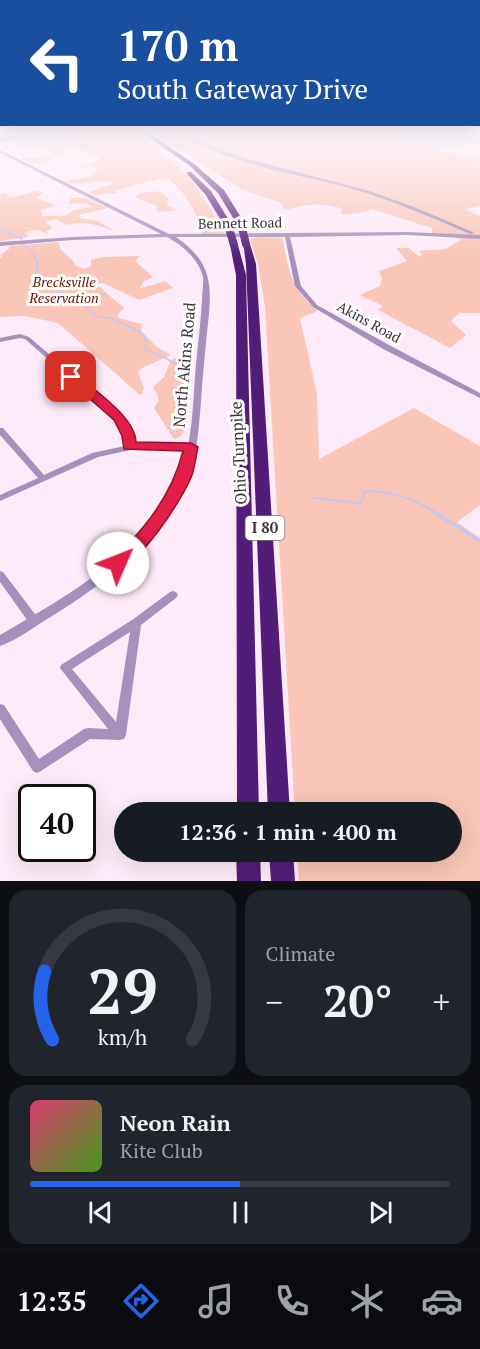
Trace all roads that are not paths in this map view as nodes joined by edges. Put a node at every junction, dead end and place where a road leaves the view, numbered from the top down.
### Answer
1 (50, 176) edge
2 (192, 176) edge
3 (204, 176) edge
4 (308, 176) edge
5 (286, 235) junction
6 (168, 236) junction
7 (480, 237) edge
8 (0, 244) edge
9 (240, 244) junction
10 (0, 340) edge
11 (480, 396) edge
12 (0, 430) edge
13 (129, 446) junction
14 (191, 447) junction
15 (43, 479) junction
16 (0, 498) edge
17 (0, 575) edge
18 (173, 595) dead end
19 (34, 621) junction
20 (136, 623) junction
21 (0, 641) edge
22 (0, 709) edge
23 (120, 735) junction
24 (248, 802) edge
25 (278, 802) edge
26 (248, 862) edge
27 (282, 862) edge
28 (249, 881) edge
29 (283, 881) edge

1 - 6 street
2 - 9 highway, Ohio Turnpike / I 80, bridge
3 - 9 highway, Ohio Turnpike / I 80, bridge
4 - 7 street
5 - 6 street, Bennett Road
5 - 7 street, Bennett Road
5 - 11 street, Akins Road
6 - 8 street, Bennett Road
6 - 14 street, North Akins Road
9 - 24 highway, Ohio Turnpike / I 80
9 - 25 highway, Ohio Turnpike / I 80
10 - 13 street
12 - 15 street
13 - 14 street
13 - 15 street
14 - 19 street, North Akins Road
15 - 16 street
17 - 19 street
18 - 20 street
19 - 21 street, North Akins Road
20 - 23 street
20 - 23 street
22 - 23 street
26 - 28 highway
27 - 29 highway

